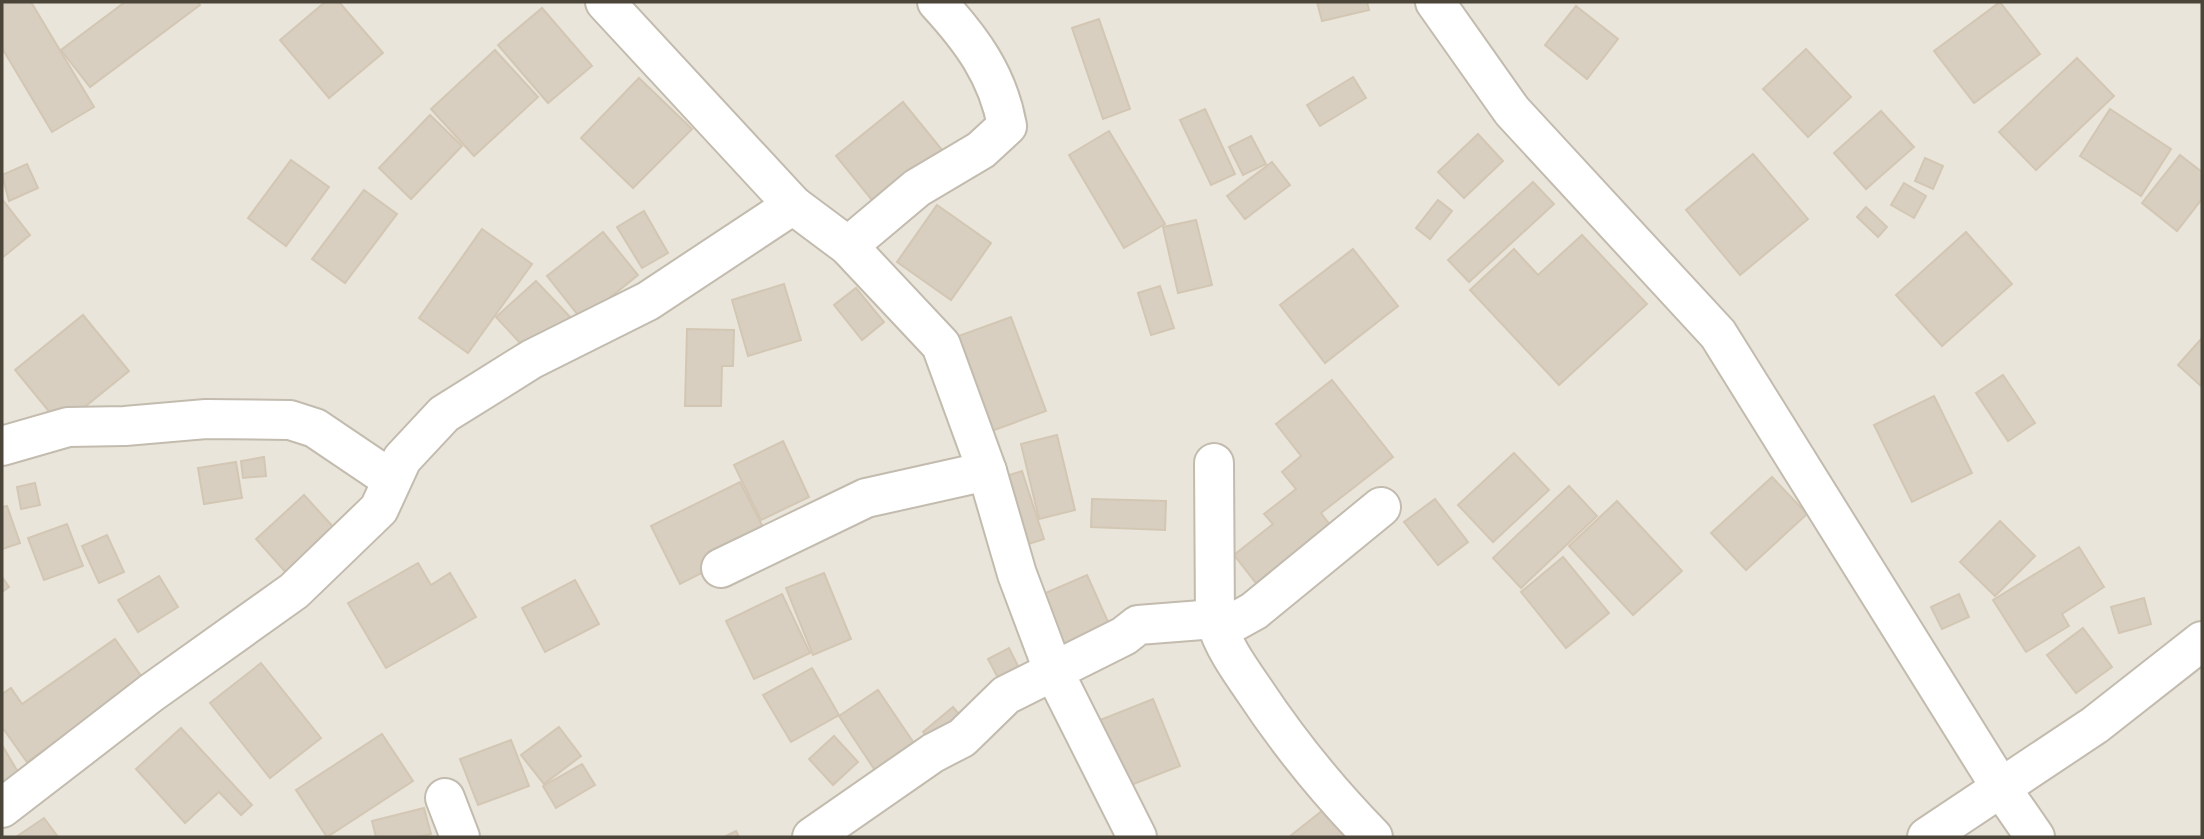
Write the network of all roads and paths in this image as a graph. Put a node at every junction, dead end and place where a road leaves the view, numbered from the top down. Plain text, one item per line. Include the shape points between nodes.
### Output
1 (605, 2) edge
2 (937, 2) edge
3 (1435, 2) edge
4 (793, 205) junction
5 (848, 246) junction
6 (2, 446) edge
7 (1214, 463) dead end
8 (987, 471) junction
9 (391, 480) junction
10 (1381, 507) dead end
11 (721, 568) dead end
12 (1214, 619) junction
13 (2202, 641) edge
14 (1054, 670) junction
15 (2001, 788) junction
16 (445, 798) dead end
17 (2, 808) edge
18 (460, 837) edge
19 (812, 837) edge
20 (1137, 837) edge
21 (1373, 837) edge
22 (1927, 837) edge
23 (2035, 837) edge

1 - 4 street
2 - 5 street via 972,41 1002,96 1007,126 981,150 917,188
3 - 15 street via 1512,111 1718,334
4 - 5 street
4 - 9 street via 648,301 532,359 444,414 402,459
5 - 8 street via 941,345
6 - 9 street via 68,427 206,419 290,420 315,428
7 - 12 street
8 - 11 street via 866,499
8 - 14 street via 1017,574
9 - 17 street via 379,509 294,591
10 - 12 street via 1254,611 1236,621
12 - 14 street via 1138,625
12 - 21 street via 1222,642 1283,735
13 - 15 street via 2095,725
14 - 19 street via 1006,695 962,738
14 - 20 street
15 - 22 street
15 - 23 street
16 - 18 street

